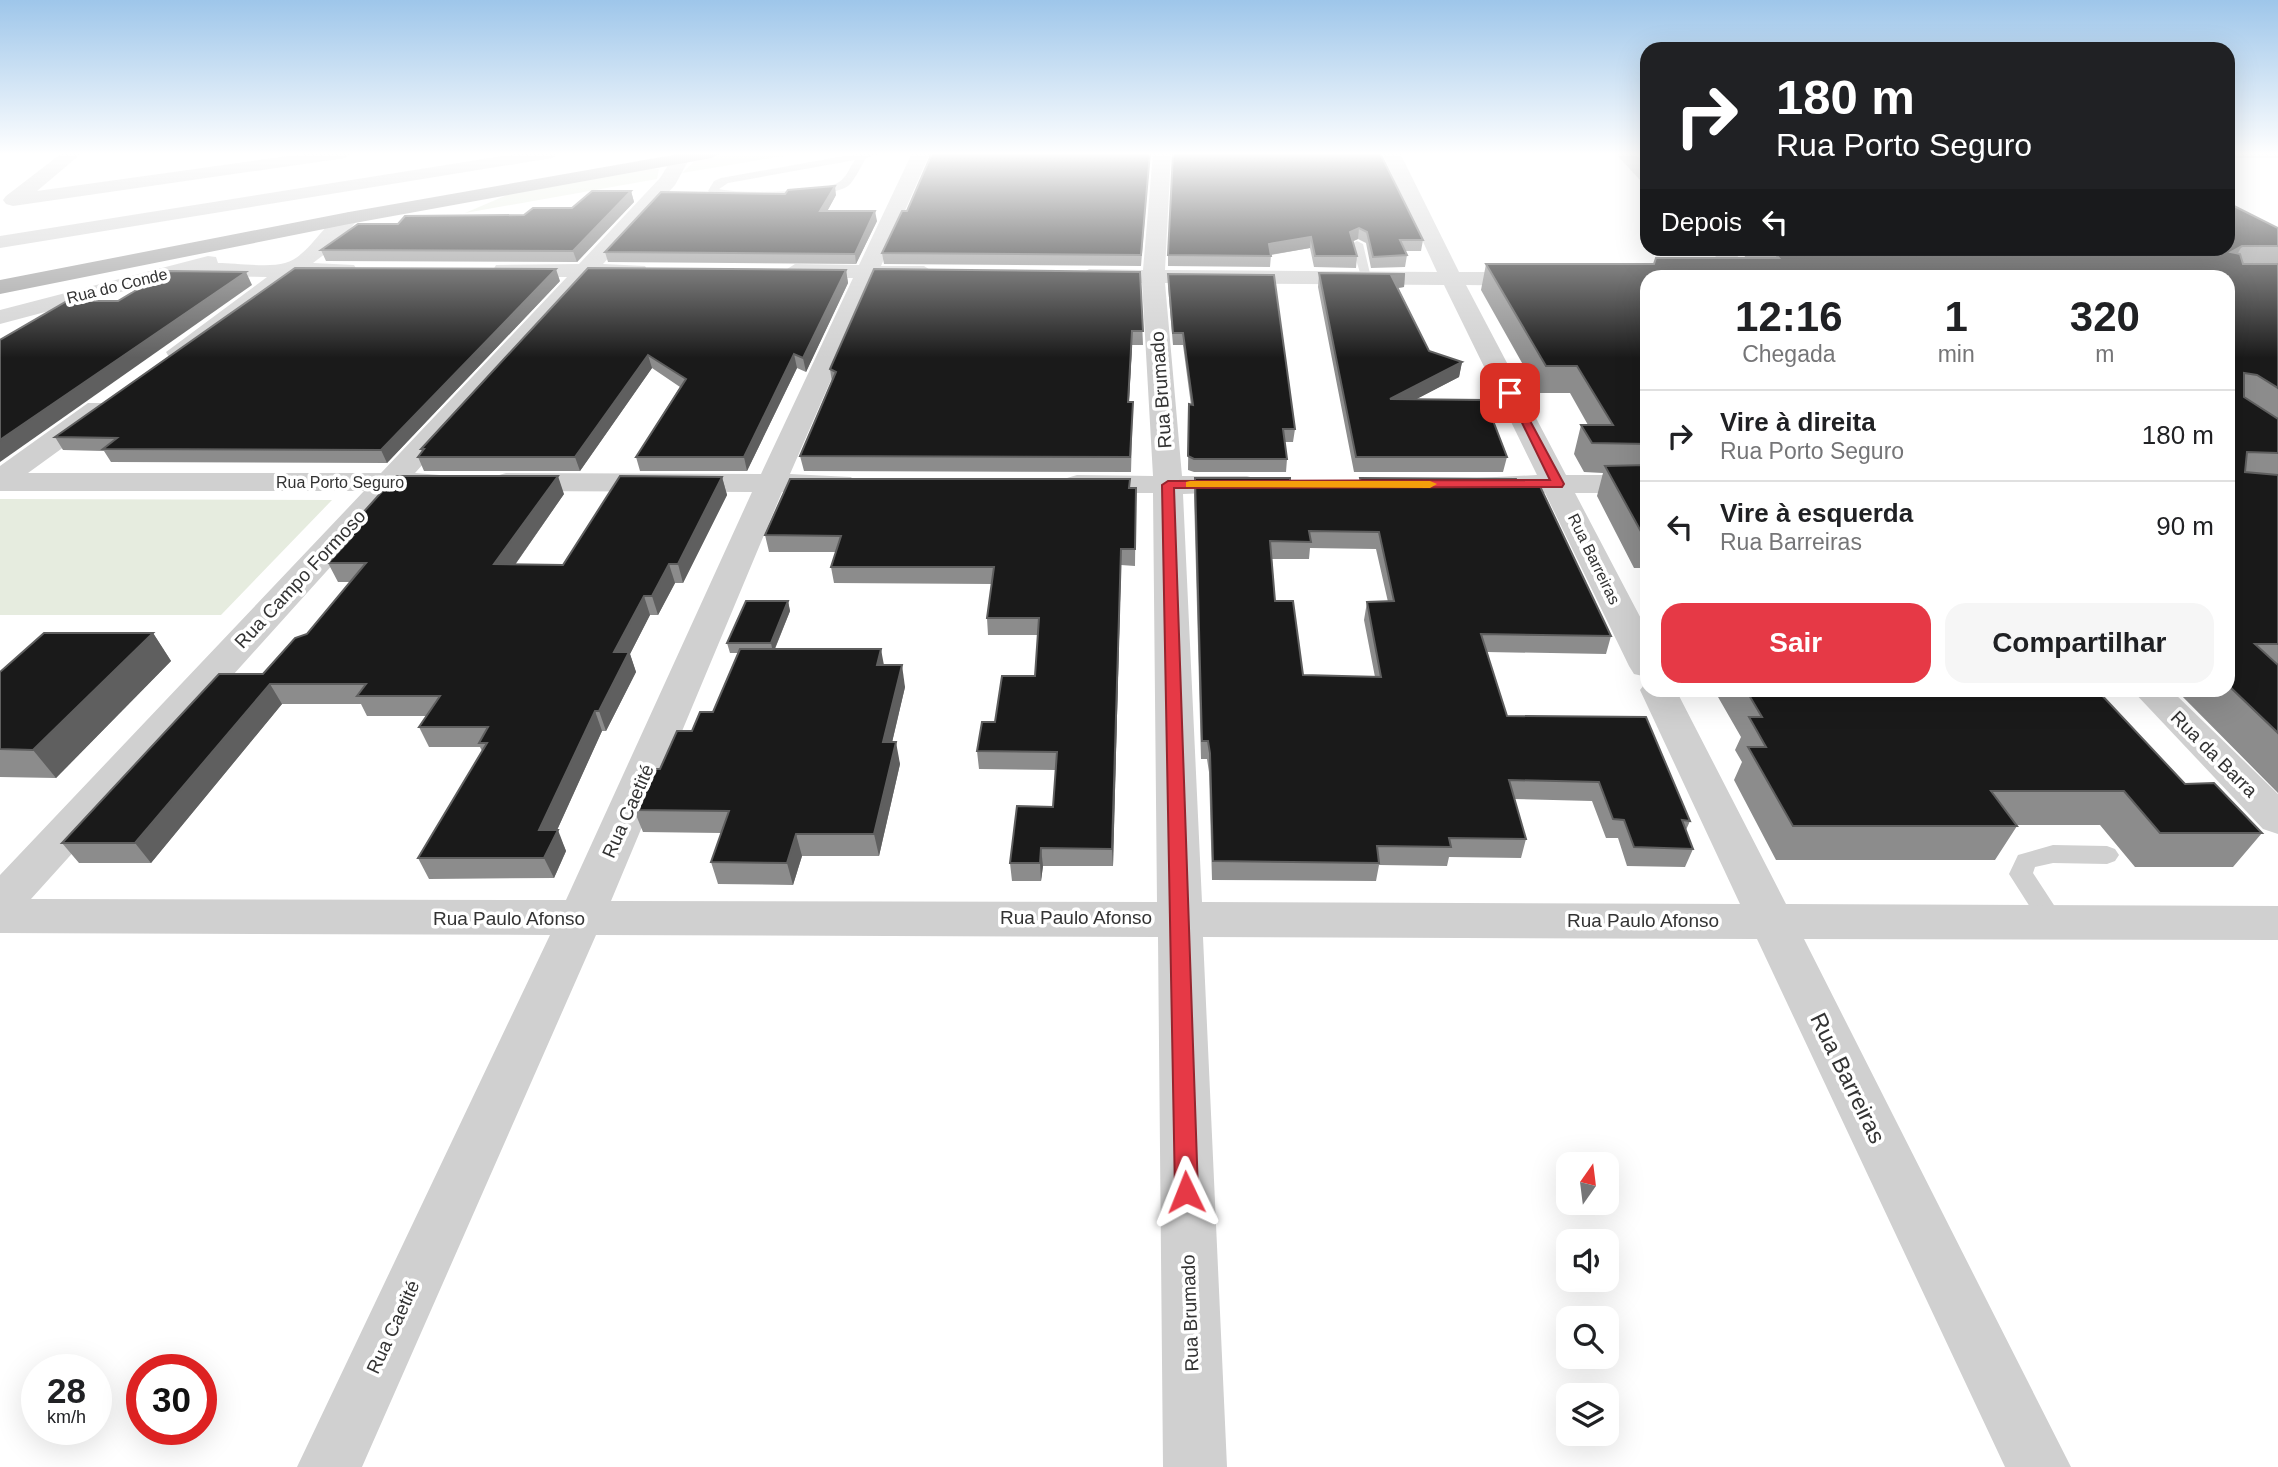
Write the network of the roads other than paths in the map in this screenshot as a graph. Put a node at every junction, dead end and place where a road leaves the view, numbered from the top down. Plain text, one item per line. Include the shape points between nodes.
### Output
1 (116, 221) edge
2 (302, 221) edge
3 (331, 221) edge
4 (347, 221) edge
5 (630, 221) edge
6 (890, 221) edge
7 (1157, 221) edge
8 (1423, 221) edge
9 (0, 242) edge
10 (217, 243) junction
11 (1357, 244) edge
12 (1726, 256) edge
13 (184, 270) junction
14 (291, 270) junction
15 (374, 270) edge
16 (485, 270) edge
17 (1739, 270) edge
18 (583, 271) junction
19 (664, 271) edge
20 (772, 271) edge
21 (867, 272) junction
22 (948, 273) edge
23 (0, 276) edge
24 (1071, 276) edge
25 (1153, 278) junction
26 (1449, 278) junction
27 (1368, 279) junction
28 (1555, 279) edge
29 (0, 286) edge
30 (0, 317) edge
31 (157, 367) edge
32 (123, 391) edge
33 (0, 481) edge
34 (390, 482) junction
35 (771, 482) junction
36 (867, 483) edge
37 (1045, 484) edge
38 (1460, 484) edge
39 (1558, 484) junction
40 (1640, 484) edge
41 (1168, 485) junction
42 (1279, 485) edge
43 (1640, 652) edge
44 (1661, 697) edge
45 (2156, 697) edge
46 (2260, 810) edge
47 (2107, 855) dead end
48 (0, 904) edge
49 (0, 915) edge
50 (1178, 917) junction
51 (581, 918) junction
52 (1771, 921) junction
53 (2053, 922) junction
54 (2278, 923) edge
55 (330, 1467) edge
56 (1195, 1467) edge
57 (2039, 1467) edge

1 - 9 street
2 - 23 highway
3 - 10 highway
4 - 14 street
5 - 18 street, Rua Campo Formoso
6 - 21 street, Rua Caetité
7 - 25 street, Rua Brumado
8 - 26 street, Rua Barreiras
10 - 13 street, Rua do Conde via 221,253 216,258
10 - 29 highway
11 - 27 lane
12 - 17 street
13 - 14 street
13 - 30 street, Rua do Conde
14 - 15 street
14 - 31 street
16 - 18 street
18 - 19 street
18 - 34 street, Rua Campo Formoso
20 - 21 street
21 - 22 street
21 - 35 street, Rua Caetité
24 - 25 street
25 - 27 street
25 - 41 street, Rua Brumado
26 - 27 street
26 - 28 street
26 - 39 street, Rua Barreiras
32 - 33 street
33 - 34 street, Rua Porto Seguro
34 - 35 street, Rua Porto Seguro
34 - 48 street, Rua Campo Formoso
35 - 36 street, Rua Porto Seguro
35 - 51 street, Rua Caetité
37 - 41 street
38 - 39 street
39 - 40 street
39 - 43 street, Rua Barreiras
41 - 42 street
41 - 50 street, Rua Brumado
44 - 52 street, Rua Barreiras
45 - 46 street, Rua da Barra
47 - 53 lane via 2053,854 2026,862 2021,874
49 - 51 street, Rua Paulo Afonso
50 - 51 street, Rua Paulo Afonso
50 - 52 street, Rua Paulo Afonso
50 - 56 street, Rua Brumado
51 - 55 street, Rua Caetité
52 - 53 street, Rua Paulo Afonso
52 - 57 street, Rua Barreiras
53 - 54 street, Rua Paulo Afonso

